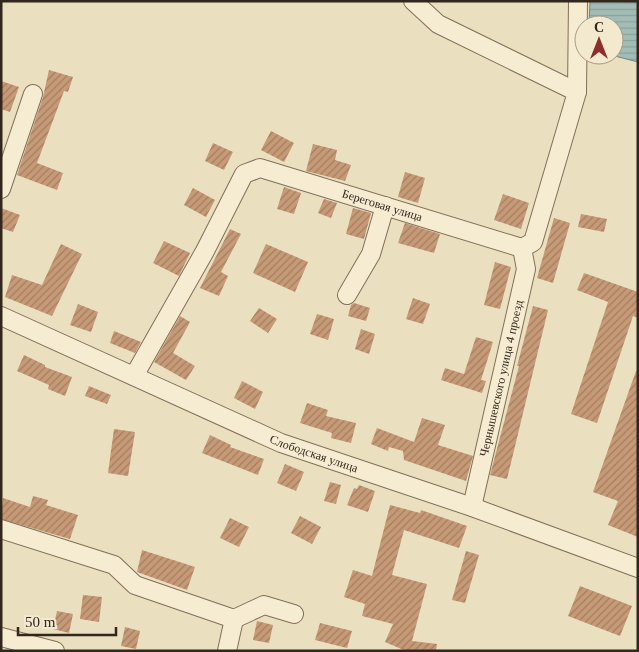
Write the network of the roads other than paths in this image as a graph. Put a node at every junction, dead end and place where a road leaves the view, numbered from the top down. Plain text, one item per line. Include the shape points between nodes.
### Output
1 (413, 1) edge
2 (578, 1) edge
3 (577, 92) junction
4 (33, 94) dead end
5 (1, 189) edge
6 (385, 206) junction
7 (522, 248) junction
8 (348, 294) dead end
9 (1, 316) edge
10 (134, 376) junction
11 (472, 507) junction
12 (1, 530) edge
13 (638, 568) edge
14 (294, 614) dead end
15 (234, 619) junction
16 (1, 637) edge
17 (55, 651) edge
18 (227, 651) edge

1 - 3 street via 438,24
2 - 3 street
3 - 7 street via 533,242
4 - 5 street
6 - 7 street, Береговая улица
6 - 8 street via 371,254
6 - 10 street, Береговая улица via 260,168 244,174 205,252
7 - 11 street, Чернышевского улица 4 проезд via 526,269
9 - 10 street, Слободская улица
10 - 11 street, Слободская улица via 281,443
11 - 13 street, Слободская улица
12 - 15 street via 114,565 135,585
14 - 15 street via 264,605
15 - 18 street
16 - 17 street

